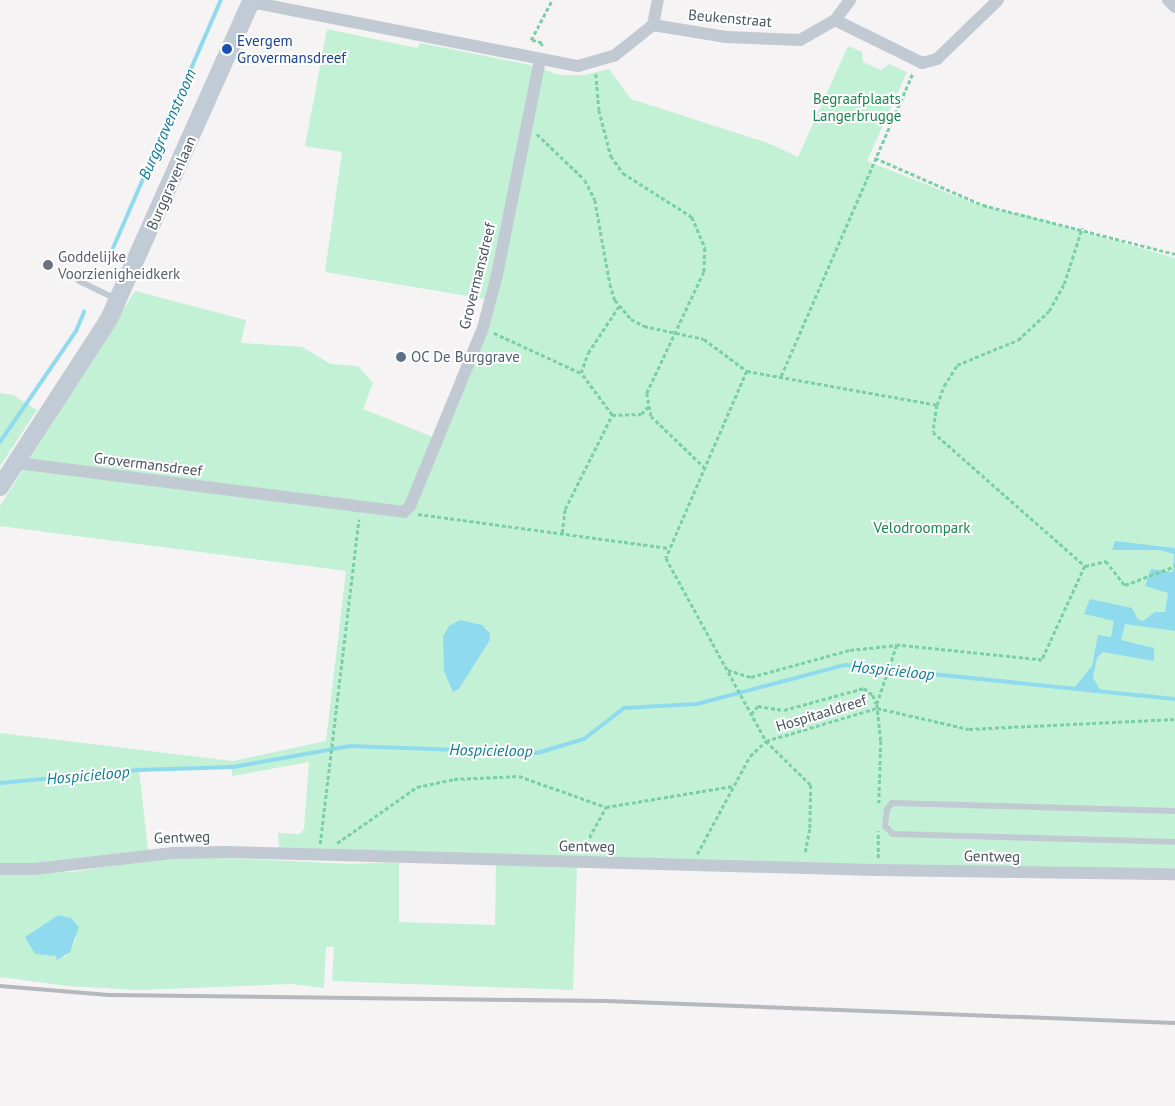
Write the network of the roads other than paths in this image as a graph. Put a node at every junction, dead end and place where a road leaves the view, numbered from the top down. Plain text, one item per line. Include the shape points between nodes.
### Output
1 (658, 0) edge
2 (850, 0) edge
3 (998, 0) edge
4 (1168, 0) edge
5 (252, 1) edge
6 (1175, 8) edge
7 (834, 20) junction
8 (653, 25) junction
9 (540, 60) junction
10 (79, 281) dead end
11 (119, 300) junction
12 (17, 463) junction
13 (0, 487) edge
14 (1175, 811) edge
15 (1175, 842) edge
16 (0, 869) edge
17 (1175, 874) edge

1 - 8 street
2 - 7 street, Beukenstraat
3 - 7 street via 937,59 922,63
4 - 6 street
5 - 9 street
5 - 11 main road, Burggravenlaan via 179,158
7 - 8 street, Beukenstraat via 800,40 726,37
8 - 9 street via 614,56 595,63 578,66
9 - 12 street, Grovermansdreef via 497,275 483,328 410,506 404,512
10 - 11 lane
11 - 12 main road, Burggravenlaan
12 - 13 main road, Burggravenlaan
14 - 15 lane via 892,803 887,809 885,826 893,834
16 - 17 street, Gentweg via 34,869 173,853

